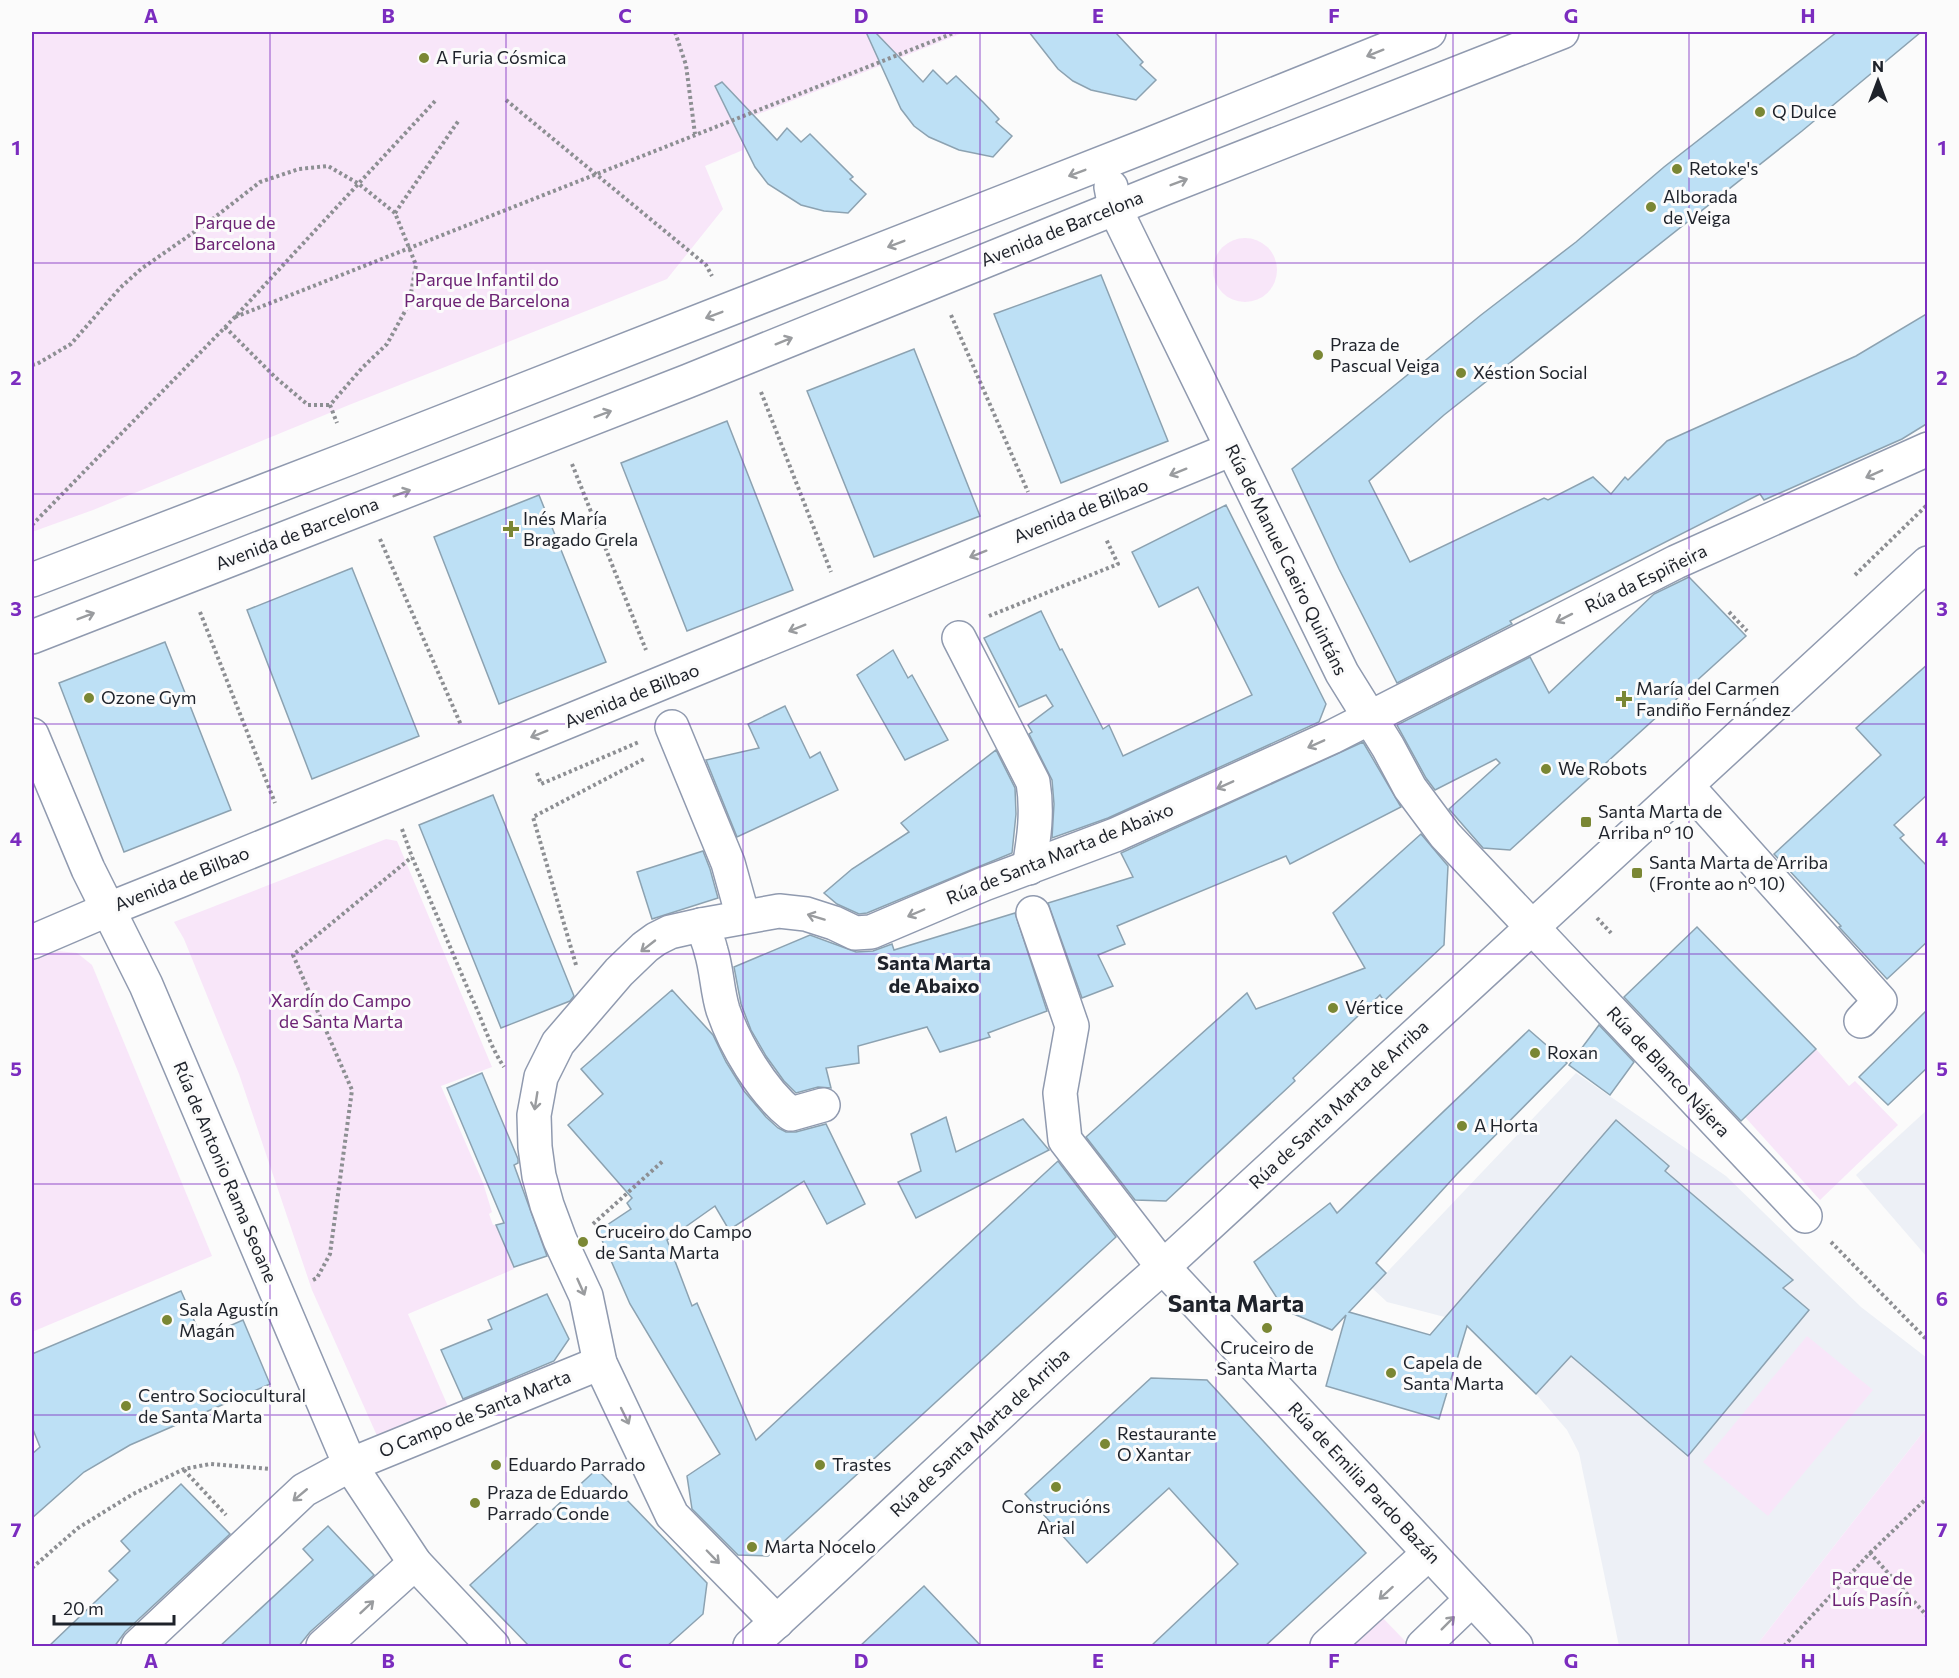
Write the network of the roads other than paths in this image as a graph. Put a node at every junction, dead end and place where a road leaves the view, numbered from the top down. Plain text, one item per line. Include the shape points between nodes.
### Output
1 (1430, 32) edge
2 (1562, 32) edge
3 (1117, 157) junction
4 (1115, 208) junction
5 (544, 381) junction
6 (563, 429) junction
7 (1232, 449) junction
8 (1928, 449) edge
9 (1928, 563) edge
10 (32, 580) edge
11 (32, 637) edge
12 (959, 638) dead end
13 (1368, 718) junction
14 (32, 735) edge
15 (666, 736) road end
16 (1687, 786) junction
17 (1029, 868) junction
18 (108, 909) junction
19 (1033, 913) dead end
20 (743, 917) junction
21 (701, 925) junction
22 (1531, 927) junction
23 (32, 942) edge
24 (1861, 1021) dead end
25 (823, 1105) dead end
26 (1805, 1216) road end
27 (1163, 1267) junction
28 (600, 1363) junction
29 (350, 1465) junction
30 (1429, 1553) junction
31 (415, 1563) junction
32 (1472, 1599) junction
33 (777, 1622) junction
34 (138, 1647) edge
35 (323, 1647) edge
36 (493, 1647) edge
37 (750, 1647) edge
38 (1327, 1647) edge
39 (1424, 1647) edge
40 (1516, 1647) edge

1 -> 3 street
4 -> 2 street, Avenida de Barcelona
3 - 4 street, Rúa de Manuel Caeiro Quintáns via 1111,179
3 -> 5 street
6 -> 4 street, Avenida de Barcelona
4 - 7 street, Rúa de Manuel Caeiro Quintáns
5 - 6 street
5 - 10 street
11 -> 6 street, Avenida de Barcelona
7 - 13 street, Rúa de Manuel Caeiro Quintáns
7 -> 18 street, Avenida de Bilbao
8 -> 13 street, Rúa da Espiñeira via 1676,562
9 - 16 street, Rúa de Santa Marta de Arriba
12 - 17 street via 1033,782 1037,822
13 -> 17 street, Rúa de Santa Marta de Abaixo via 1115,834
13 - 22 street, Rúa de Manuel Caeiro Quintáns via 1427,813
14 - 18 street, Rúa de Antonio Rama Seoane
15 - 20 street via 728,863
16 - 22 street, Rúa de Santa Marta de Arriba
16 - 24 street via 1881,1001
17 -> 20 street, Rúa de Santa Marta de Abaixo via 871,932 855,933 797,913 779,911
18 - 23 street, Avenida de Bilbao
18 - 29 street, Rúa de Antonio Rama Seoane via 146,985
19 - 27 street, Rúa de Emilia Pardo Bazán via 1072,1026 1060,1094 1065,1140
20 - 21 street, Rúa de Santa Marta de Abaixo
21 - 25 street via 724,1011 753,1069 780,1106 791,1114
21 -> 28 street via 670,932 645,947 558,1043 537,1090 534,1115 539,1176 560,1240 586,1296
22 - 26 street, Rúa de Blanco Nájera
22 - 27 street, Rúa de Santa Marta de Arriba
27 - 30 street, Rúa de Emilia Pardo Bazán
27 - 33 street, Rúa de Santa Marta de Arriba
28 - 29 street, O Campo de Santa Marta
28 -> 33 street via 672,1515
29 - 31 street, Rúa de Antonio Rama Seoane
29 -> 34 street, O Campo de Santa Marta via 304,1491
30 - 32 street, Rúa de Emilia Pardo Bazán
30 -> 38 street
35 -> 31 street
31 - 36 street, Rúa de Antonio Rama Seoane
39 -> 32 street
32 - 40 street, Rúa de Emilia Pardo Bazán
33 - 37 street, Rúa de Santa Marta de Arriba

